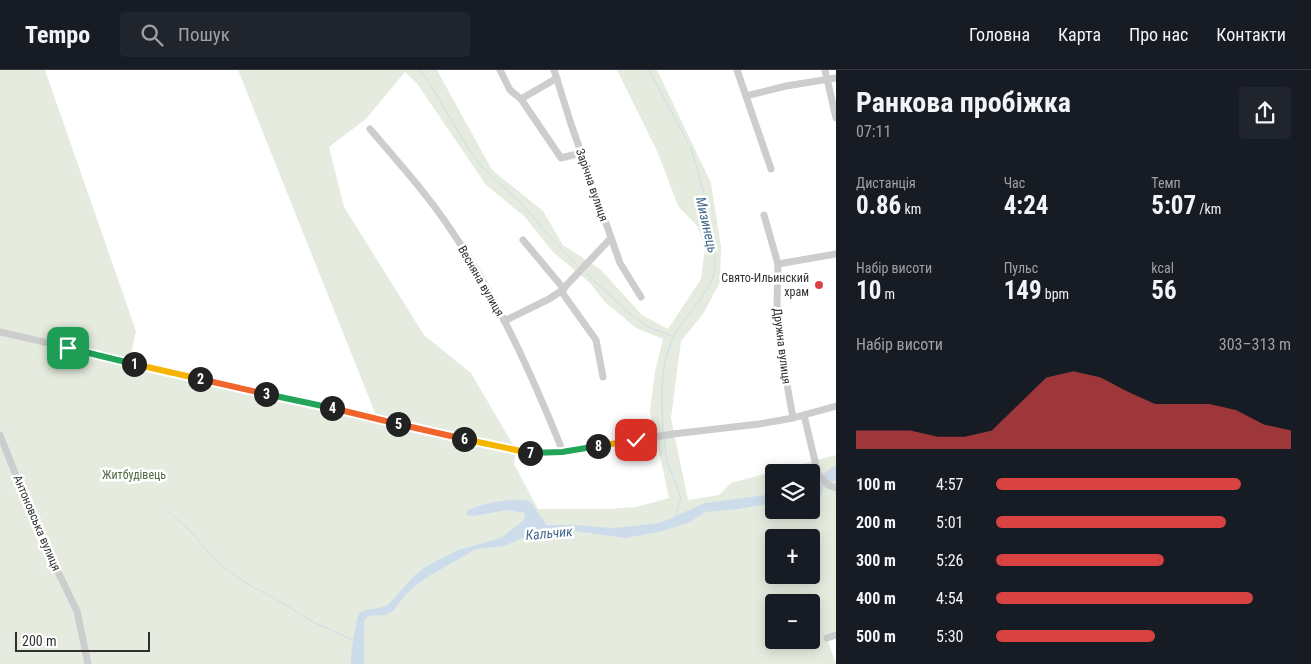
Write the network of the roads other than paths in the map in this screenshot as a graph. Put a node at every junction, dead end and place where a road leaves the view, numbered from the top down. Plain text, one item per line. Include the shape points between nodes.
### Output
1 (500, 70) edge
2 (554, 70) edge
3 (737, 70) edge
4 (825, 70) edge
5 (557, 78) junction
6 (836, 78) edge
7 (828, 81) junction
8 (746, 96) junction
9 (521, 99) junction
10 (836, 118) edge
11 (370, 129) dead end
12 (581, 153) junction
13 (770, 169) dead end
14 (764, 215) dead end
15 (611, 238) junction
16 (523, 240) dead end
17 (836, 254) edge
18 (778, 264) junction
19 (563, 290) junction
20 (640, 297) dead end
21 (504, 320) junction
22 (0, 332) edge
23 (603, 377) dead end
24 (836, 406) edge
25 (804, 415) junction
26 (793, 418) junction
27 (0, 435) edge
28 (562, 452) junction
29 (836, 488) edge
30 (836, 635) edge
31 (827, 638) dead end
32 (88, 664) edge

1 - 9 street via 510,90
2 - 5 street, Зарічна вулиця
3 - 8 street
4 - 7 street
5 - 9 street
5 - 12 street, Зарічна вулиця
6 - 7 street
7 - 8 street via 786,86
7 - 10 street
8 - 13 street
9 - 12 street via 561,158
11 - 21 street, Весняна вулиця via 419,186 450,230
12 - 15 street, Зарічна вулиця
14 - 18 street, Дружна вулиця
15 - 19 street
15 - 20 street, Зарічна вулиця via 620,263
16 - 19 street
17 - 18 street
18 - 26 street, Дружна вулиця via 782,356
19 - 21 street
19 - 23 street via 596,340
21 - 28 street, Весняна вулиця via 537,388
22 - 28 street via 516,450
24 - 25 street
25 - 26 street
25 - 29 street via 818,474 828,485
26 - 28 street
27 - 32 street, Антоновська вулиця via 38,531 77,611
30 - 31 street

